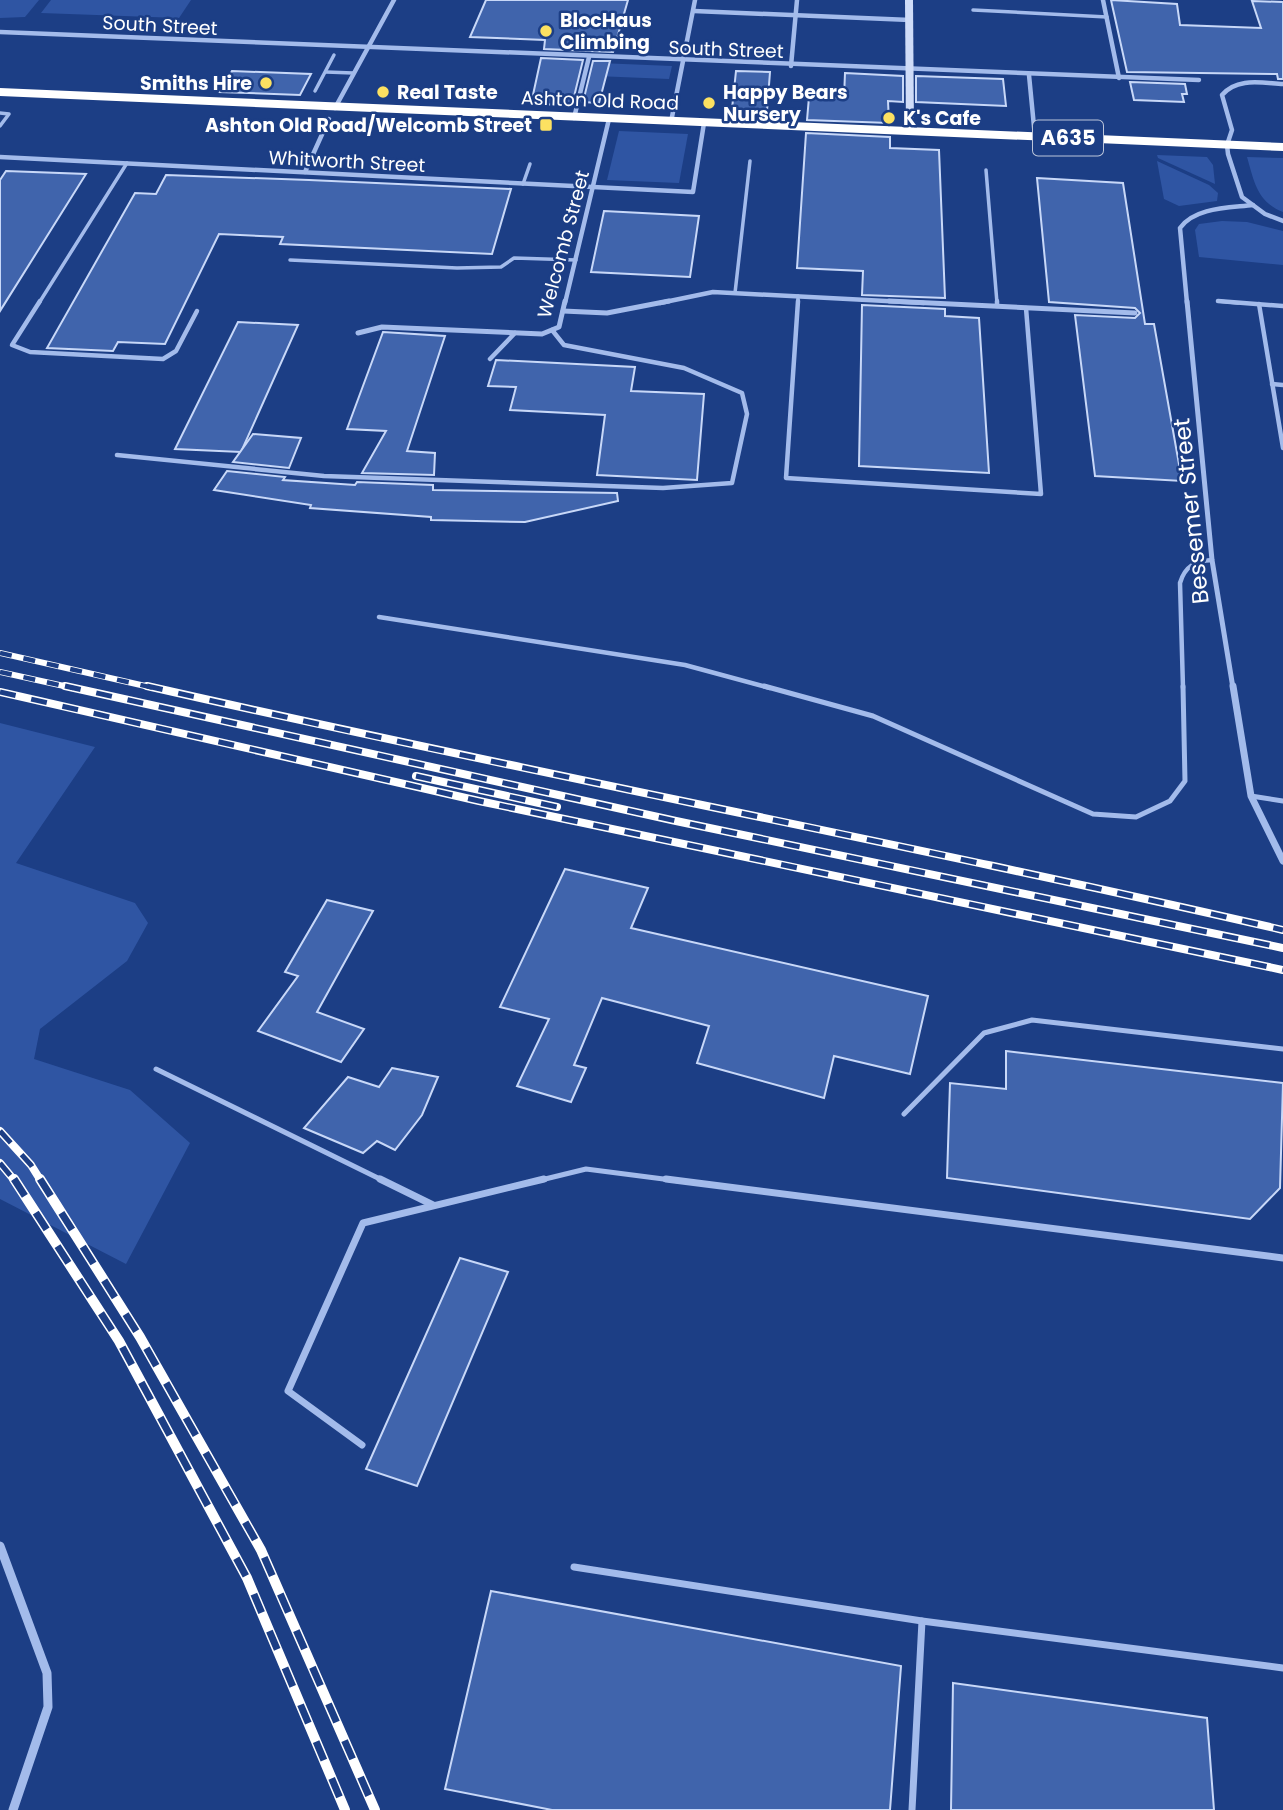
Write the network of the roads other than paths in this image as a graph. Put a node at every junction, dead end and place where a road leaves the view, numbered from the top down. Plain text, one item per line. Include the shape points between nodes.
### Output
1 (394, 0) edge
2 (695, 0) edge
3 (797, 0) edge
4 (909, 0) edge
5 (1103, 0) edge
6 (694, 10) junction
7 (973, 10) dead end
8 (1011, 12) junction
9 (796, 15) junction
10 (1107, 17) junction
11 (910, 20) junction
12 (1012, 21) dead end
13 (0, 32) edge
14 (366, 48) junction
15 (334, 55) dead end
16 (589, 57) junction
17 (684, 61) junction
18 (791, 66) junction
19 (909, 70) junction
20 (326, 72) junction
21 (353, 73) junction
22 (1028, 75) junction
23 (1119, 78) junction
24 (1199, 80) dead end
25 (1283, 84) edge
26 (315, 91) dead end
27 (0, 92) edge
28 (0, 113) edge
29 (332, 113) junction
30 (574, 118) junction
31 (609, 120) junction
32 (671, 122) junction
33 (704, 123) junction
34 (0, 126) edge
35 (910, 132) junction
36 (1035, 137) junction
37 (1227, 145) junction
38 (1283, 147) edge
39 (0, 157) edge
40 (750, 161) dead end
41 (127, 163) junction
42 (530, 164) dead end
43 (986, 170) dead end
44 (305, 172) junction
45 (523, 184) junction
46 (593, 187) junction
47 (1253, 205) junction
48 (1283, 221) edge
49 (290, 260) dead end
50 (576, 260) junction
51 (735, 293) junction
52 (799, 296) junction
53 (1218, 301) dead end
54 (1259, 304) junction
55 (997, 306) junction
56 (1283, 306) edge
57 (1026, 307) junction
58 (197, 311) dead end
59 (563, 311) junction
60 (1135, 313) dead end
61 (552, 330) junction
62 (358, 333) dead end
63 (515, 333) junction
64 (490, 359) dead end
65 (1272, 384) junction
66 (1283, 385) edge
67 (1283, 447) edge
68 (117, 455) dead end
69 (1212, 560) junction
70 (379, 617) dead end
71 (1251, 796) junction
72 (1283, 801) edge
73 (1283, 861) edge
74 (1283, 1049) edge
75 (156, 1069) dead end
76 (904, 1114) dead end
77 (434, 1206) junction
78 (1283, 1258) edge
79 (362, 1445) dead end
80 (0, 1546) edge
81 (574, 1567) dead end
82 (922, 1621) junction
83 (1283, 1668) edge
84 (13, 1810) edge
85 (912, 1810) edge

1 - 14 street
2 - 6 street
3 - 9 street
4 - 11 street
5 - 10 street
6 - 9 street
6 - 17 street
7 - 8 lane
8 - 10 lane
8 - 12 lane
9 - 11 street
9 - 18 street
10 - 23 street
11 - 19 street
13 - 14 street, South Street
14 - 16 street, South Street
14 - 21 street
15 - 20 lane
16 - 17 street, South Street
16 - 30 street
17 - 18 street, South Street
17 - 32 street
18 - 19 street, South Street
19 - 22 street, South Street
19 - 35 street
20 - 21 lane
20 - 26 lane
21 - 29 street
22 - 23 street, South Street
22 - 36 street
23 - 24 street, South Street
25 - 37 street via 1229,86 1222,95 1232,130
27 - 29 highway, Ashton Old Road / A635
28 - 34 lane via 9,114
29 - 30 highway, Ashton Old Road / A635
29 - 44 street
30 - 31 highway, Ashton Old Road / A635
31 - 32 highway, Ashton Old Road / A635
31 - 46 street, Welcomb Street
32 - 33 highway, Ashton Old Road / A635
33 - 35 highway, Ashton Old Road / A635
33 - 46 street, Whitworth Street via 693,192
35 - 36 highway, Ashton Old Road / A635
36 - 37 highway, Ashton Old Road / A635
37 - 38 highway, Ashton Old Road / A635
37 - 47 street via 1242,197
39 - 41 street, Whitworth Street
40 - 51 lane
41 - 44 street, Whitworth Street
41 - 58 lane via 12,345 30,352 163,359 176,351
42 - 45 lane
43 - 55 lane
44 - 45 street, Whitworth Street
45 - 46 street, Whitworth Street
46 - 50 street, Welcomb Street
47 - 48 street
47 - 69 street, Bessemer Street via 1188,217 1180,228
49 - 50 lane via 457,268 501,267 514,258
50 - 59 street, Welcomb Street
51 - 52 street
51 - 59 street via 692,295 607,313
52 - 55 street
52 - 57 lane via 786,478 1041,494
53 - 54 lane
54 - 56 lane
54 - 65 lane
55 - 57 street
57 - 60 street
59 - 61 street, Welcomb Street via 559,327
61 - 63 street, Welcomb Street
61 - 68 lane via 564,345 684,368 742,393 747,414 732,483 663,488 338,476
62 - 63 street, Welcomb Street via 382,327
63 - 64 lane
65 - 66 lane
65 - 67 lane
69 - 70 lane via 1195,561 1183,572 1180,583 1185,780 1170,802 1136,817 1093,814 873,716 685,664
69 - 71 street, Bessemer Street
71 - 72 lane
71 - 73 street, Bessemer Street
74 - 76 lane via 1032,1020 984,1033
75 - 77 lane
77 - 78 lane via 586,1169
77 - 79 lane via 363,1223 288,1391
80 - 84 street via 50,1691
81 - 82 lane
82 - 83 lane
82 - 85 lane

